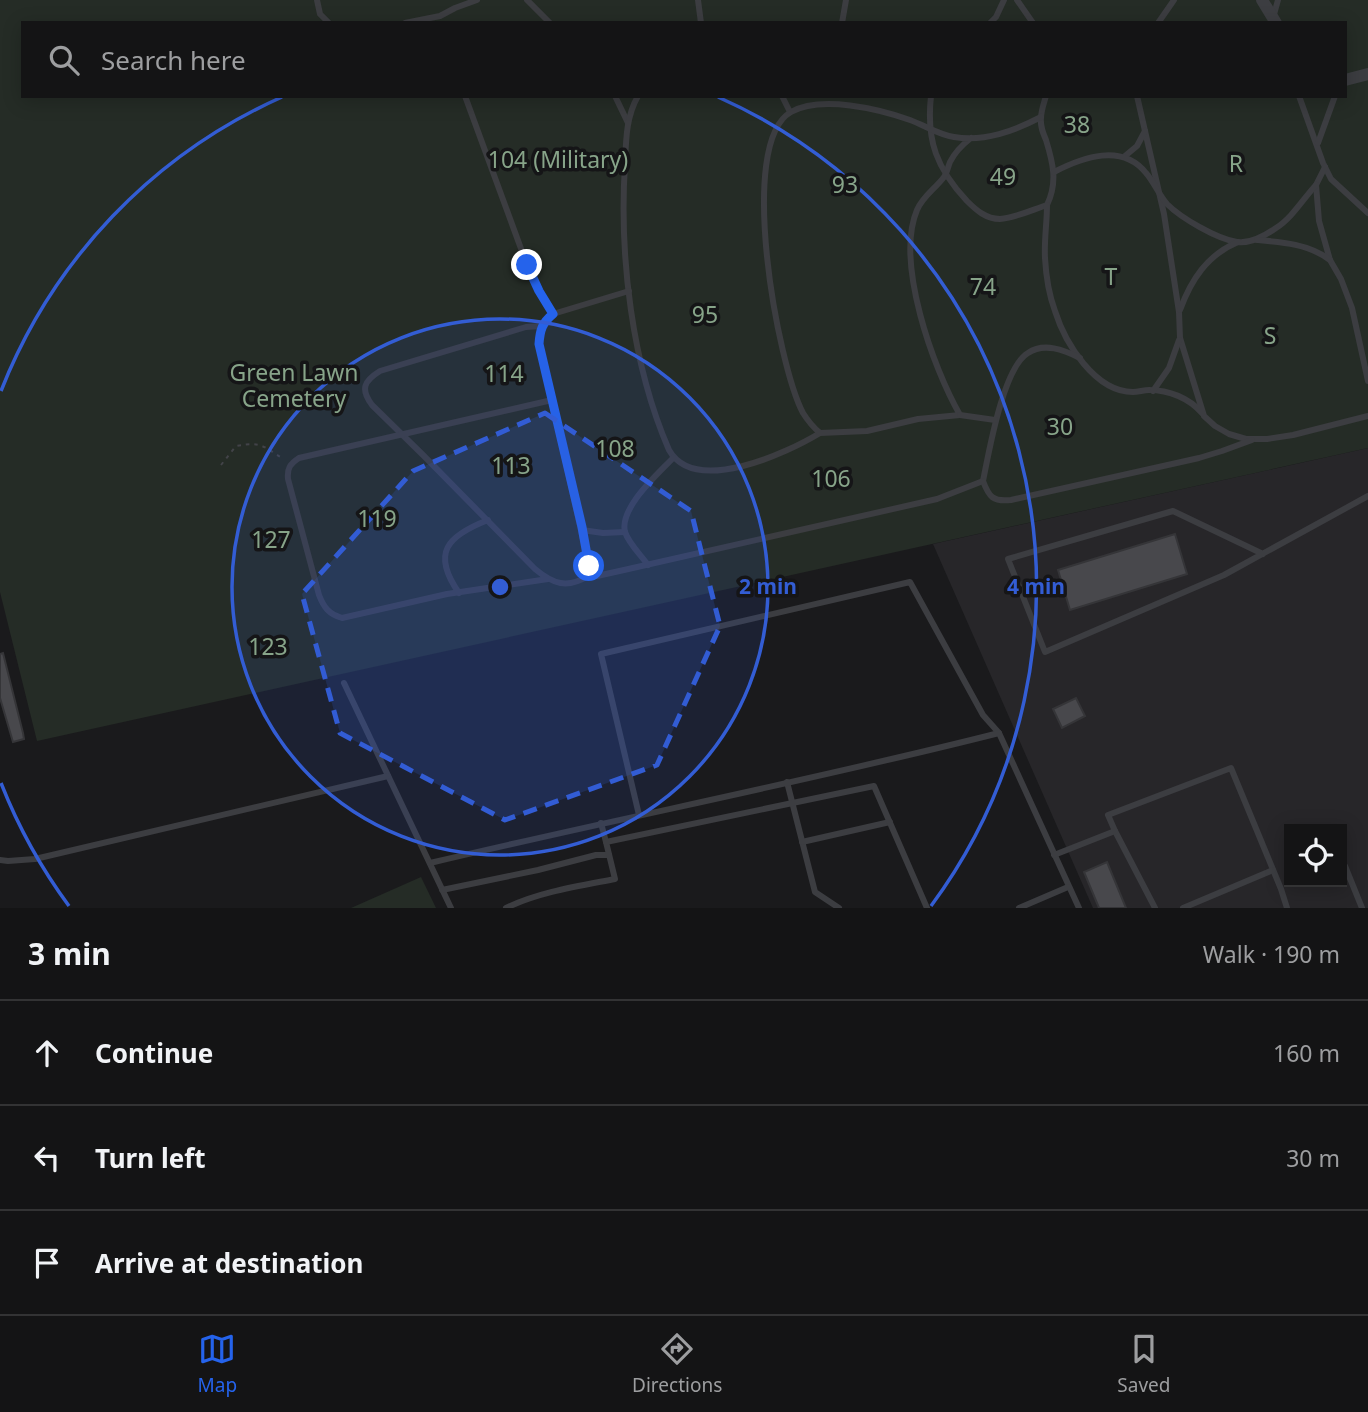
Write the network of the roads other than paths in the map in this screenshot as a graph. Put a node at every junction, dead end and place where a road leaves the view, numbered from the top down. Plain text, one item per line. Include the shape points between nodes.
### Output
1 (317, 0) edge
2 (477, 0) edge
3 (527, 0) edge
4 (698, 0) edge
5 (846, 0) edge
6 (1004, 0) edge
7 (1017, 0) edge
8 (1174, 0) edge
9 (1262, 0) edge
10 (1278, 0) edge
11 (441, 20) edge
12 (1275, 20) edge
13 (327, 21) edge
14 (548, 21) edge
15 (701, 21) edge
16 (842, 21) edge
17 (992, 21) edge
18 (1033, 21) edge
19 (1159, 21) edge
20 (1368, 74) edge
21 (1347, 79) edge
22 (466, 98) edge
23 (616, 98) edge
24 (637, 98) edge
25 (783, 98) edge
26 (931, 98) edge
27 (1046, 98) edge
28 (1137, 98) edge
29 (1300, 98) edge
30 (1334, 98) edge
31 (824, 100) edge
32 (790, 112) junction
33 (1041, 117) junction
34 (628, 124) junction
35 (931, 129) junction
36 (1145, 130) junction
37 (971, 138) junction
38 (1317, 144) junction
39 (1125, 156) junction
40 (1325, 167) junction
41 (1054, 172) junction
42 (945, 175) junction
43 (1316, 185) junction
44 (1158, 189) junction
45 (1047, 205) junction
46 (1368, 213) edge
47 (1252, 240) junction
48 (1238, 242) junction
49 (1330, 260) junction
50 (629, 291) junction
51 (1179, 312) junction
52 (553, 314) junction
53 (542, 326) junction
54 (1180, 338) junction
55 (1080, 358) junction
56 (1368, 381) edge
57 (1153, 391) junction
58 (552, 400) junction
59 (960, 415) junction
60 (1204, 416) junction
61 (1368, 416) edge
62 (995, 420) junction
63 (820, 433) junction
64 (401, 434) junction
65 (1254, 439) junction
66 (673, 458) junction
67 (983, 481) junction
68 (1368, 496) edge
69 (488, 520) junction
70 (582, 530) junction
71 (625, 531) junction
72 (1263, 554) junction
73 (648, 565) junction
74 (587, 576) junction
75 (548, 579) junction
76 (459, 593) junction
77 (344, 683) dead end
78 (999, 733) junction
79 (388, 776) junction
80 (787, 782) junction
81 (792, 804) junction
82 (639, 815) junction
83 (890, 822) junction
84 (601, 823) junction
85 (1115, 831) junction
86 (606, 842) junction
87 (802, 842) junction
88 (609, 855) junction
89 (1054, 855) junction
90 (0, 860) edge
91 (430, 863) junction
92 (1273, 870) junction
93 (1347, 871) edge
94 (1068, 887) junction
95 (442, 890) junction
96 (516, 905) edge
97 (451, 908) edge
98 (506, 908) edge
99 (839, 908) edge
100 (927, 908) edge
101 (1019, 908) edge
102 (1079, 908) edge
103 (1155, 908) edge
104 (1183, 908) edge
105 (1287, 908) edge
106 (1362, 908) edge

1 - 13 lane
2 - 11 lane via 455,8
3 - 14 lane
4 - 15 lane
5 - 16 lane
6 - 17 lane
7 - 18 lane
8 - 19 lane
9 - 12 street
10 - 12 lane
20 - 21 street
22 - 52 lane via 527,265
23 - 34 lane
24 - 34 lane
25 - 32 lane
26 - 35 lane
27 - 33 lane
28 - 36 lane
29 - 38 lane
30 - 38 lane
31 - 32 lane
31 - 35 lane via 882,112
32 - 63 lane via 771,141 764,190 766,253 777,325 795,392 802,411
33 - 37 lane via 1020,128
33 - 41 lane
34 - 50 lane via 623,201
35 - 37 lane
35 - 42 lane
36 - 39 lane
36 - 44 lane
37 - 42 lane via 956,153
38 - 40 lane
39 - 41 lane via 1089,157
39 - 44 lane via 1145,170
40 - 43 lane
40 - 46 lane via 1331,179
41 - 45 lane
42 - 45 lane via 986,217 999,219
42 - 59 lane via 917,210 911,261 936,366
43 - 47 lane via 1279,227
43 - 49 lane via 1319,221
44 - 48 lane via 1167,203 1199,227
44 - 51 lane
45 - 55 lane via 1044,239 1049,288 1055,313
47 - 48 lane
47 - 49 lane via 1292,244
48 - 51 lane via 1211,257 1186,293
49 - 56 lane via 1352,308
50 - 52 lane
50 - 66 lane via 646,386
51 - 54 lane
52 - 53 lane
53 - 58 lane via 539,344
53 - 64 lane via 526,327 369,378 365,397
54 - 57 lane via 1169,368
54 - 60 lane
55 - 57 lane via 1094,376 1119,390
55 - 62 lane via 1052,348 1028,353 1018,361
57 - 60 lane via 1185,399
58 - 64 lane
58 - 70 lane
59 - 62 lane
59 - 63 lane via 867,431
60 - 65 lane via 1228,434
61 - 65 lane via 1293,435
62 - 67 lane
63 - 66 lane via 791,449 730,469 696,469
64 - 69 lane
64 - 76 lane via 299,458 287,471 319,596 327,611 342,618
65 - 67 lane via 1199,458 1011,500 992,498
66 - 71 lane via 632,504
67 - 73 lane via 937,499
68 - 72 lane
69 - 75 lane
69 - 76 lane via 455,537 446,548 447,570
70 - 71 lane
70 - 74 lane
71 - 73 lane
72 - 72 lane via 1045,652 1008,559 1173,511
73 - 74 lane
74 - 75 lane via 561,583
75 - 76 lane
77 - 79 lane
78 - 80 lane
78 - 82 lane via 983,715 910,582 601,654
78 - 89 lane
79 - 90 lane via 35,859
79 - 91 lane
80 - 81 lane
80 - 82 lane
81 - 83 lane via 874,786
81 - 86 lane
81 - 87 lane
82 - 84 lane
83 - 87 lane
83 - 100 lane
84 - 86 lane
84 - 91 lane
85 - 89 lane
85 - 92 lane via 1108,815 1231,768
85 - 103 lane
86 - 88 lane
87 - 99 lane via 815,892
88 - 95 lane
88 - 96 lane via 615,878
89 - 94 lane
91 - 95 lane
92 - 104 lane
92 - 105 lane
93 - 106 lane
94 - 101 lane
94 - 102 lane
95 - 97 lane
96 - 98 lane

